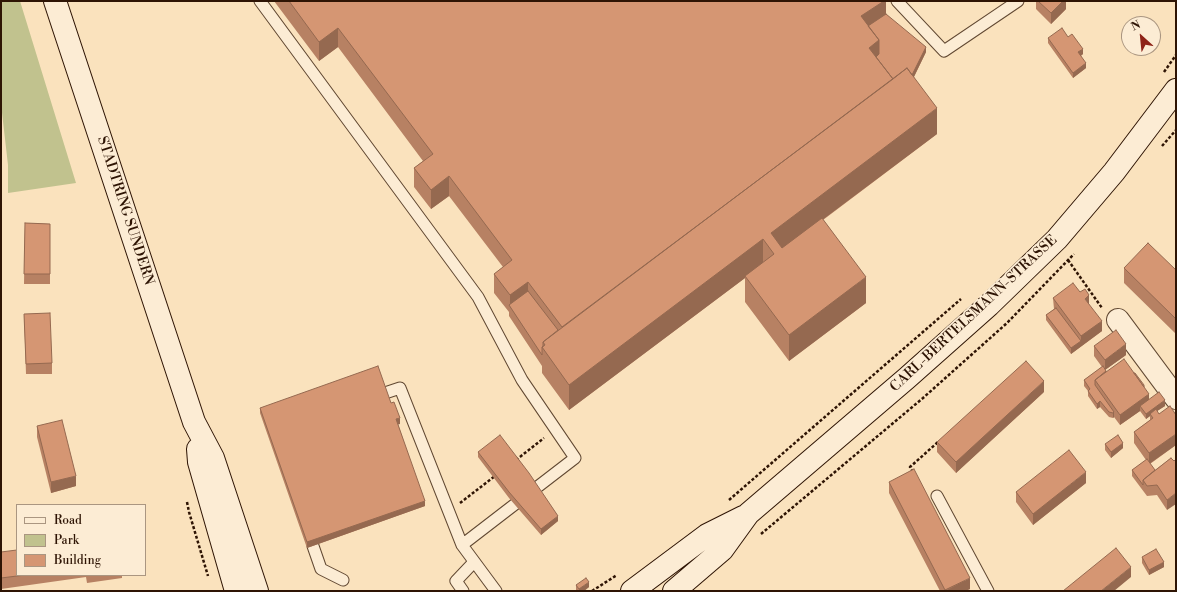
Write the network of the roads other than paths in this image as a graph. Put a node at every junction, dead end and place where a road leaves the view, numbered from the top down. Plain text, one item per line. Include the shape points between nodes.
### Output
1 (55, 1) edge
2 (260, 1) edge
3 (897, 1) edge
4 (1018, 1) edge
5 (1169, 83) edge
6 (1118, 320) road end
7 (385, 393) edge
8 (1176, 398) edge
9 (194, 422) junction
10 (937, 496) dead end
11 (748, 514) junction
12 (462, 545) junction
13 (313, 546) edge
14 (474, 562) junction
15 (343, 580) dead end
16 (236, 591) edge
17 (257, 591) edge
18 (463, 591) edge
19 (496, 591) edge
20 (632, 591) edge
21 (674, 591) edge
22 (988, 591) edge

1 - 9 main road, STADTRING SUNDERN
2 - 12 lane via 478,297 522,380 575,458
3 - 4 lane via 944,51
5 - 11 main road, CARL-BERTELSMANN-STRASSE via 1114,172 1057,239 907,378
6 - 8 main road
7 - 12 lane via 400,388
9 - 16 main road, STADTRING SUNDERN via 199,462
9 - 17 main road, STADTRING SUNDERN via 213,458
10 - 22 lane
11 - 20 main road, CARL-BERTELSMANN-STRASSE via 707,535
11 - 21 main road, CARL-BERTELSMANN-STRASSE via 722,550
12 - 14 lane
13 - 15 lane via 322,569
14 - 18 lane via 456,581
14 - 19 lane

